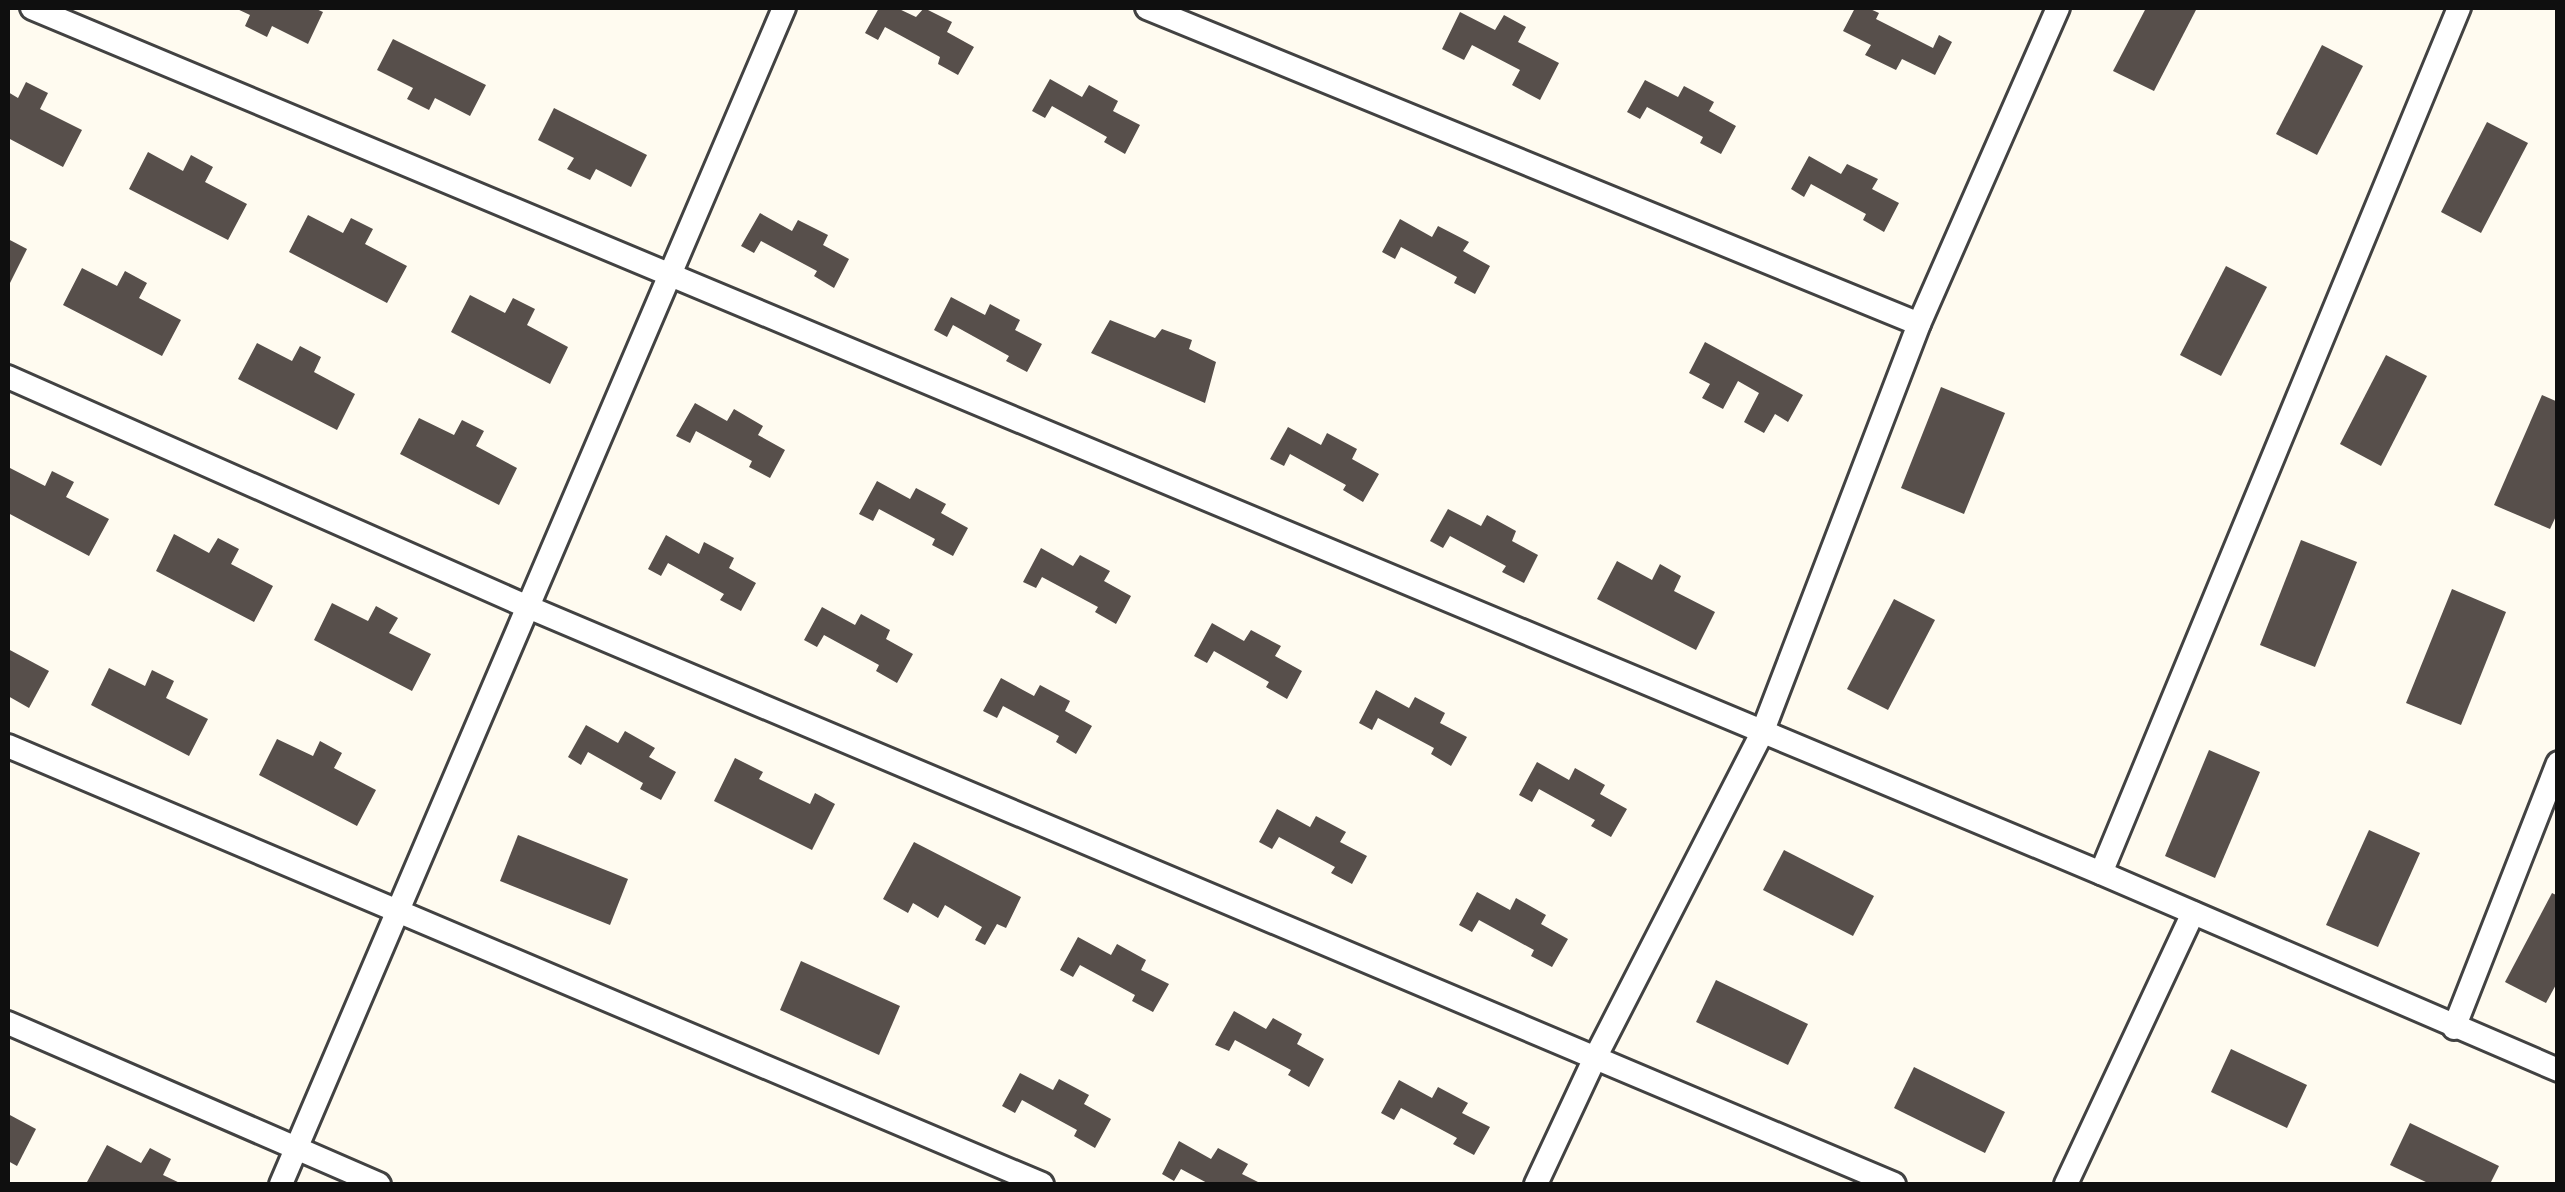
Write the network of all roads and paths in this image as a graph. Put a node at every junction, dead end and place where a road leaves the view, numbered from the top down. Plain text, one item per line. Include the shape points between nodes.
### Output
1 (32, 8) edge
2 (784, 8) edge
3 (1147, 8) edge
4 (2058, 8) edge
5 (2459, 8) edge
6 (671, 274) junction
7 (1919, 324) junction
8 (8, 377) edge
9 (528, 607) junction
10 (1762, 734) junction
11 (8, 746) edge
12 (2558, 763) edge
13 (2102, 874) junction
14 (398, 912) junction
15 (2194, 913) junction
16 (8, 1023) edge
17 (2454, 1028) junction
18 (1594, 1060) junction
19 (2558, 1070) edge
20 (298, 1147) junction
21 (281, 1184) edge
22 (379, 1184) edge
23 (1042, 1184) edge
24 (1536, 1184) edge
25 (1894, 1184) edge
26 (2066, 1184) edge

1 - 6 lane
2 - 6 lane
3 - 7 lane
4 - 7 lane
5 - 13 lane
6 - 9 lane
6 - 10 lane
7 - 10 lane
8 - 9 lane
9 - 14 lane
9 - 18 lane
10 - 13 lane
10 - 18 lane
11 - 14 lane
12 - 17 lane
13 - 15 lane
14 - 20 lane
14 - 23 lane
15 - 17 lane
15 - 26 lane
16 - 20 lane
17 - 19 lane
18 - 24 lane
18 - 25 lane
20 - 21 lane
20 - 22 lane

